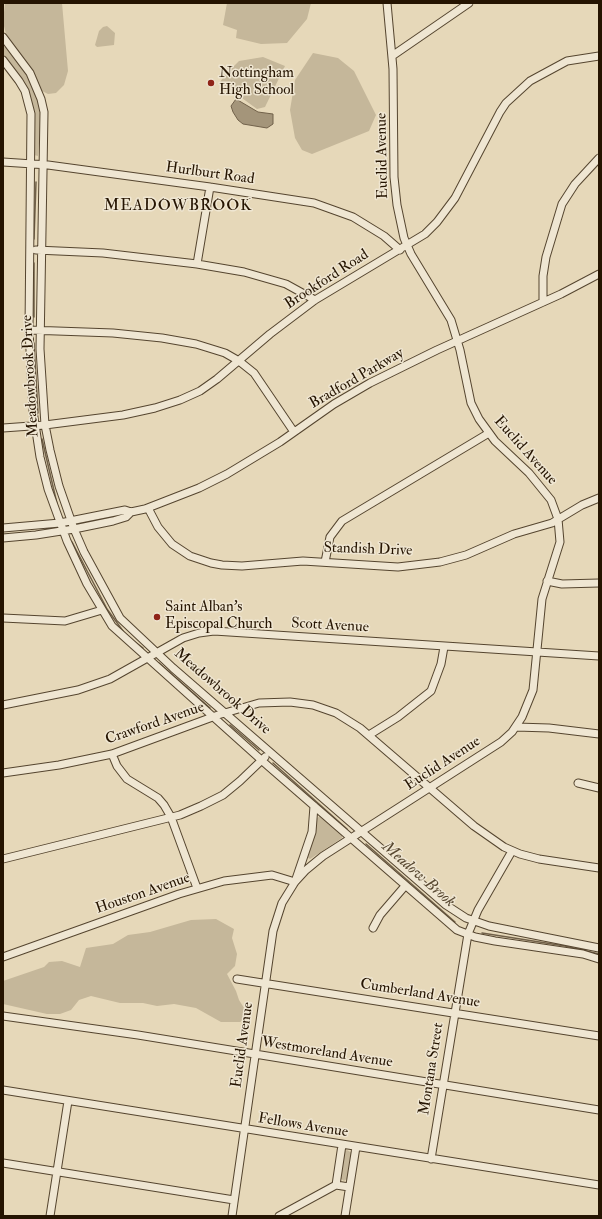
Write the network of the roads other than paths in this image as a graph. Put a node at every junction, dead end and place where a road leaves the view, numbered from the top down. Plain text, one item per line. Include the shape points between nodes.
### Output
1 (387, 3) edge
2 (469, 3) edge
3 (3, 37) edge
4 (392, 56) junction
5 (599, 56) edge
6 (3, 60) edge
7 (599, 158) edge
8 (3, 162) edge
9 (31, 164) junction
10 (42, 164) junction
11 (210, 187) junction
12 (407, 246) junction
13 (30, 250) junction
14 (40, 250) junction
15 (400, 250) junction
16 (197, 264) junction
17 (599, 274) edge
18 (315, 300) junction
19 (543, 302) junction
20 (29, 330) junction
21 (40, 330) junction
22 (458, 341) junction
23 (239, 361) junction
24 (45, 425) junction
25 (35, 426) junction
26 (3, 428) edge
27 (294, 432) junction
28 (489, 433) junction
29 (599, 498) edge
30 (148, 508) junction
31 (131, 512) junction
32 (558, 519) junction
33 (71, 521) junction
34 (60, 523) junction
35 (3, 528) edge
36 (74, 529) junction
37 (63, 531) junction
38 (3, 538) edge
39 (326, 562) junction
40 (547, 581) junction
41 (599, 583) edge
42 (102, 610) junction
43 (3, 618) edge
44 (444, 647) junction
45 (157, 652) junction
46 (536, 652) junction
47 (599, 656) edge
48 (147, 658) junction
49 (3, 705) edge
50 (226, 713) junction
51 (213, 717) junction
52 (516, 727) junction
53 (599, 734) edge
54 (369, 735) junction
55 (270, 752) junction
56 (112, 754) junction
57 (262, 760) junction
58 (3, 773) edge
59 (578, 783) dead end
60 (430, 788) junction
61 (599, 788) edge
62 (314, 806) junction
63 (171, 817) junction
64 (361, 832) junction
65 (352, 839) junction
66 (512, 851) junction
67 (3, 859) edge
68 (599, 868) edge
69 (295, 882) junction
70 (405, 886) junction
71 (197, 888) junction
72 (472, 921) junction
73 (373, 928) dead end
74 (468, 934) junction
75 (599, 948) edge
76 (3, 957) edge
77 (599, 959) edge
78 (237, 979) dead end
79 (265, 982) junction
80 (454, 1013) junction
81 (3, 1016) edge
82 (599, 1036) edge
83 (255, 1055) junction
84 (443, 1085) junction
85 (3, 1090) edge
86 (68, 1101) junction
87 (599, 1110) edge
88 (244, 1130) junction
89 (342, 1145) junction
90 (356, 1147) junction
91 (431, 1159) junction
92 (3, 1163) edge
93 (57, 1172) junction
94 (336, 1184) junction
95 (599, 1186) edge
96 (349, 1187) junction
97 (234, 1200) junction
98 (50, 1216) edge
99 (232, 1216) edge
100 (279, 1216) edge
101 (345, 1216) edge

1 - 4 street, Euclid Avenue
2 - 4 street
3 - 10 street, Meadowbrook Drive via 30,73 41,99 44,112
4 - 12 street, Euclid Avenue via 395,113 394,177 397,205
5 - 12 street, Brookford Road via 567,61 530,81 517,92 500,112 449,207 424,234
6 - 9 street, Meadowbrook Drive via 19,80 30,106
7 - 19 street via 575,184 562,204 546,256
8 - 9 street, Hurlburt Road
9 - 10 street, Hurlburt Road
9 - 13 street, Meadowbrook Drive
10 - 11 street, Hurlburt Road
10 - 14 street, Meadowbrook Drive
11 - 15 street, Hurlburt Road via 295,200 336,210 384,236
11 - 16 street
12 - 15 street, Brookford Road
12 - 22 street, Euclid Avenue via 445,309
13 - 14 street
13 - 20 street, Meadowbrook Drive
14 - 16 street via 103,253
14 - 21 street, Meadowbrook Drive
15 - 18 street, Brookford Road
16 - 18 street via 276,280
17 - 19 street, Bradford Parkway
18 - 23 street, Brookford Road
19 - 22 street, Bradford Parkway
20 - 21 street
20 - 25 street, Meadowbrook Drive via 30,379
21 - 23 street via 162,338 206,346
21 - 24 street, Meadowbrook Drive
22 - 27 street, Bradford Parkway via 370,383
22 - 28 street, Euclid Avenue via 471,402
23 - 24 street, Brookford Road via 200,391 180,400 124,415
23 - 27 street via 254,373
24 - 25 street, Brookford Road
24 - 33 street, Meadowbrook Drive via 59,486
25 - 26 street, Brookford Road
25 - 34 street, Meadowbrook Drive via 40,457
27 - 30 street, Bradford Parkway via 227,474
28 - 32 street, Euclid Avenue via 540,484 551,500
28 - 39 street via 342,521 330,537
29 - 32 street, Standish Drive via 582,504
30 - 31 street, Bradford Parkway
30 - 39 street, Standish Drive via 158,527 172,544 190,556 211,563 242,566 303,561
31 - 33 street, Bradford Parkway via 125,510
31 - 36 street, Bradford Parkway via 126,517 113,521
32 - 39 street, Standish Drive via 514,534 466,555 440,562 398,567
32 - 40 street, Euclid Avenue via 560,542
33 - 34 street, Bradford Parkway
33 - 36 street, Meadowbrook Drive
34 - 35 street, Bradford Parkway
34 - 37 street, Meadowbrook Drive
36 - 37 street, Bradford Parkway
36 - 45 street, Meadowbrook Drive via 120,618
37 - 38 street, Bradford Parkway
37 - 42 street, Meadowbrook Drive
40 - 41 street via 562,584
40 - 46 street, Euclid Avenue via 542,599
42 - 43 street via 65,621
42 - 48 street, Meadowbrook Drive via 112,626
44 - 45 street, Scott Avenue via 214,631 183,638
44 - 46 street, Scott Avenue
44 - 54 street via 431,691 398,717
45 - 48 street, Scott Avenue
45 - 50 street, Meadowbrook Drive
46 - 47 street, Scott Avenue
46 - 52 street, Euclid Avenue via 533,690
48 - 49 street, Scott Avenue via 110,679 78,690
48 - 51 street, Meadowbrook Drive
50 - 51 street, Crawford Avenue
50 - 54 street, Crawford Avenue via 259,703 283,702 313,706 345,718
50 - 55 street, Meadowbrook Drive
51 - 56 street, Crawford Avenue
51 - 57 street, Meadowbrook Drive
52 - 53 street
52 - 60 street, Euclid Avenue via 501,742
54 - 60 street, Crawford Avenue
55 - 57 street
55 - 64 street, Meadowbrook Drive
56 - 58 street, Crawford Avenue
56 - 63 street via 122,775 158,798
57 - 62 street, Meadowbrook Drive
57 - 63 street via 223,795
59 - 61 street
60 - 64 street, Euclid Avenue
60 - 66 street, Crawford Avenue via 474,826
62 - 65 street, Meadowbrook Drive
62 - 69 street, Euclid Avenue via 312,832
63 - 67 street
63 - 71 street
64 - 65 street, Euclid Avenue
64 - 72 street, Meadowbrook Drive via 446,905
65 - 69 street, Euclid Avenue via 323,856
65 - 70 street, Meadowbrook Drive
66 - 68 street, Crawford Avenue via 539,859
66 - 72 street, Montana Street
69 - 71 street, Houston Avenue via 272,875 244,877
69 - 79 street, Euclid Avenue via 282,903 275,922
70 - 73 street via 380,915
70 - 74 street, Meadowbrook Drive via 457,930
71 - 76 street, Houston Avenue
72 - 74 street, Montana Street
72 - 75 street, Meadowbrook Drive via 514,932
74 - 77 street, Meadowbrook Drive
74 - 80 street, Montana Street
78 - 79 street, Cumberland Avenue
79 - 80 street, Cumberland Avenue
79 - 83 street, Euclid Avenue
80 - 82 street, Cumberland Avenue
80 - 84 street, Montana Street
81 - 83 street, Westmoreland Avenue
83 - 84 street, Westmoreland Avenue
83 - 88 street, Euclid Avenue
84 - 87 street, Westmoreland Avenue
84 - 91 street, Montana Street
85 - 86 street, Fellows Avenue
86 - 88 street, Fellows Avenue
86 - 93 street
88 - 89 street, Fellows Avenue
88 - 97 street, Euclid Avenue
89 - 90 street, Fellows Avenue
89 - 94 street
90 - 91 street, Fellows Avenue
90 - 96 street
91 - 95 street, Fellows Avenue
92 - 93 street
93 - 97 street
93 - 98 street
94 - 96 street
94 - 100 street
96 - 101 street
97 - 99 street, Euclid Avenue

